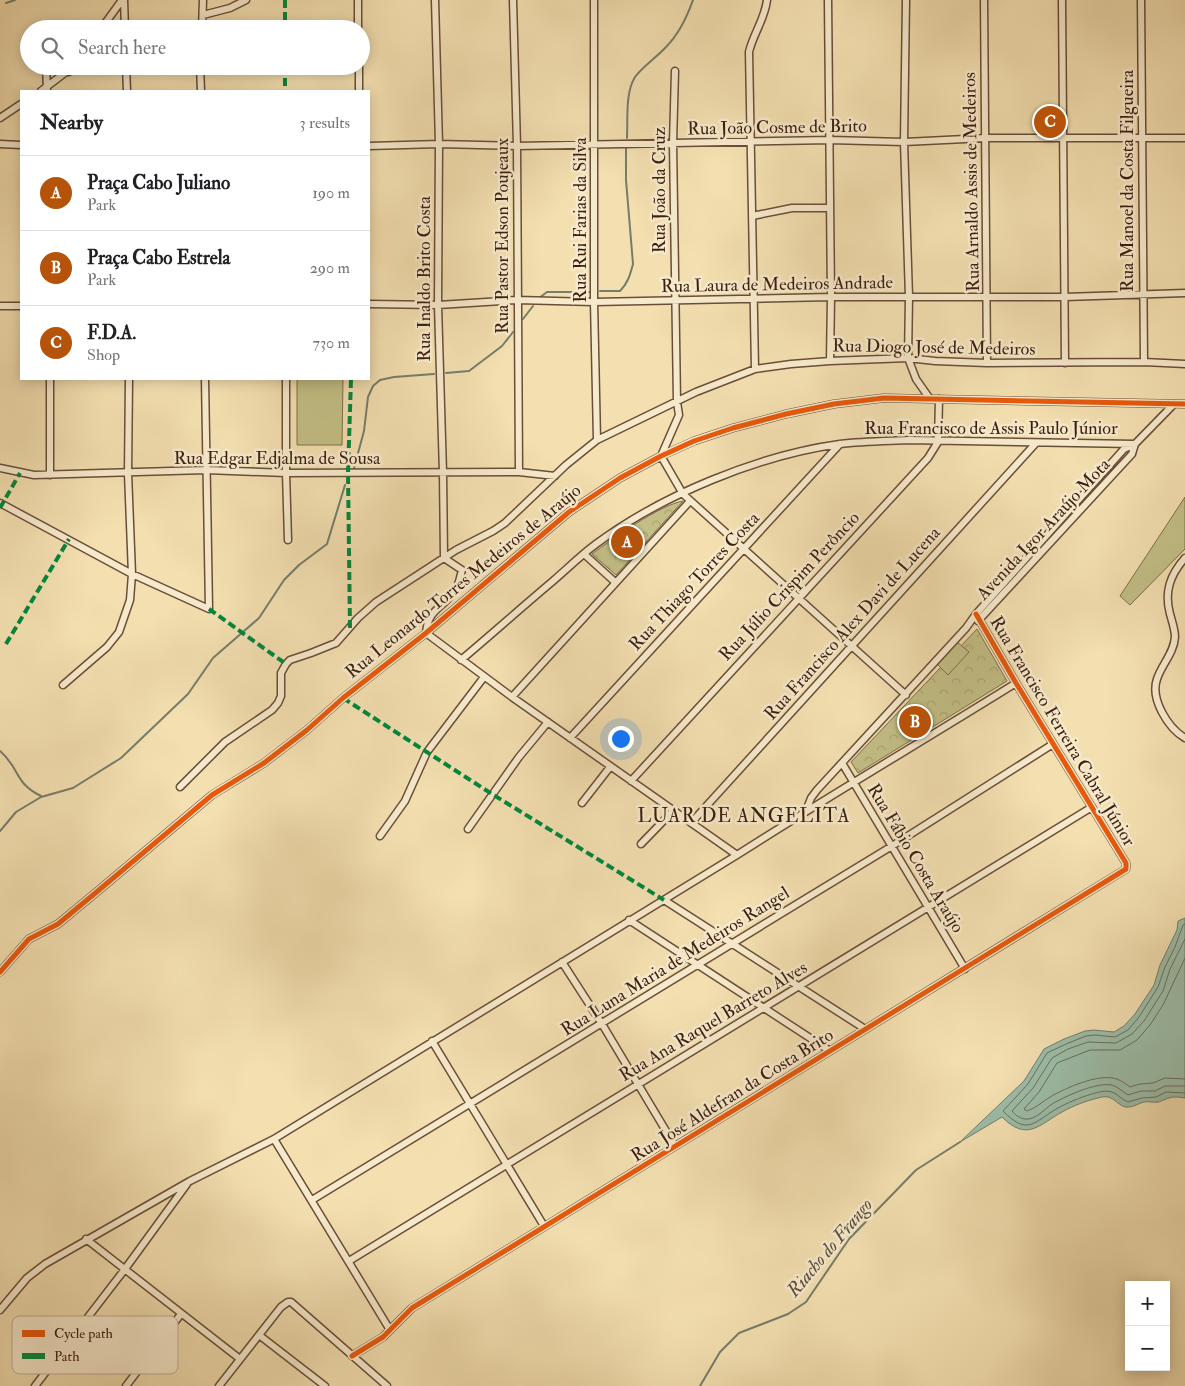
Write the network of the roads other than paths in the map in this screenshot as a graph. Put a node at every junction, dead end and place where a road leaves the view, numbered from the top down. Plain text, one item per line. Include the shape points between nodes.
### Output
1 (123, 0) edge
2 (203, 0) edge
3 (246, 0) edge
4 (358, 0) edge
5 (435, 0) edge
6 (512, 0) edge
7 (594, 0) edge
8 (767, 0) edge
9 (828, 0) edge
10 (906, 0) edge
11 (984, 0) edge
12 (1062, 0) edge
13 (1141, 0) edge
14 (203, 15) junction
15 (108, 20) edge
16 (124, 20) edge
17 (203, 20) edge
18 (358, 20) edge
19 (674, 72) dead end
20 (46, 75) edge
21 (62, 75) edge
22 (126, 75) edge
23 (200, 75) edge
24 (359, 75) edge
25 (45, 90) edge
26 (127, 90) edge
27 (201, 90) edge
28 (359, 90) edge
29 (20, 105) edge
30 (0, 118) edge
31 (1142, 137) junction
32 (986, 138) junction
33 (1064, 138) junction
34 (1185, 138) edge
35 (830, 140) junction
36 (751, 142) junction
37 (904, 142) junction
38 (673, 143) junction
39 (0, 144) edge
40 (439, 144) junction
41 (595, 144) junction
42 (20, 145) edge
43 (370, 146) edge
44 (517, 146) junction
45 (830, 208) junction
46 (752, 216) junction
47 (1185, 293) edge
48 (1143, 294) junction
49 (987, 296) junction
50 (831, 297) junction
51 (909, 297) junction
52 (1065, 297) junction
53 (754, 298) junction
54 (518, 300) junction
55 (675, 300) junction
56 (594, 302) junction
57 (370, 304) edge
58 (438, 305) junction
59 (0, 306) edge
60 (20, 306) edge
61 (908, 358) junction
62 (830, 361) junction
63 (1144, 362) junction
64 (1065, 363) junction
65 (987, 364) junction
66 (1185, 364) edge
67 (755, 369) junction
68 (50, 380) edge
69 (129, 380) edge
70 (205, 380) edge
71 (286, 380) edge
72 (930, 399) junction
73 (939, 399) junction
74 (677, 402) junction
75 (1174, 404) junction
76 (1185, 404) edge
77 (597, 440) junction
78 (938, 442) junction
79 (1036, 443) junction
80 (840, 444) junction
81 (1135, 444) junction
82 (662, 456) junction
83 (0, 468) edge
84 (206, 470) junction
85 (519, 472) junction
86 (128, 473) junction
87 (444, 473) junction
88 (286, 474) junction
89 (50, 475) junction
90 (555, 476) junction
91 (683, 494) junction
92 (690, 501) junction
93 (0, 503) edge
94 (288, 540) dead end
95 (744, 548) junction
96 (584, 554) junction
97 (444, 558) junction
98 (1185, 558) edge
99 (132, 574) junction
100 (615, 582) junction
101 (799, 597) junction
102 (978, 617) junction
103 (426, 633) junction
104 (851, 645) junction
105 (461, 660) junction
106 (484, 677) junction
107 (1016, 683) junction
108 (63, 685) dead end
109 (906, 695) junction
110 (512, 697) junction
111 (548, 722) junction
112 (570, 738) junction
113 (1185, 738) edge
114 (1053, 744) junction
115 (842, 763) junction
116 (610, 767) junction
117 (631, 781) junction
118 (854, 783) junction
119 (180, 786) dead end
120 (582, 803) dead end
121 (1092, 807) junction
122 (673, 811) junction
123 (806, 811) junction
124 (691, 823) junction
125 (468, 829) dead end
126 (380, 836) dead end
127 (641, 844) dead end
128 (892, 846) junction
129 (737, 855) junction
130 (1126, 863) joint
131 (664, 900) junction
132 (928, 907) junction
133 (629, 920) junction
134 (732, 943) junction
135 (562, 962) junction
136 (697, 963) junction
137 (965, 969) junction
138 (0, 972) edge
139 (798, 986) junction
140 (763, 1008) junction
141 (602, 1024) junction
142 (865, 1029) junction
143 (432, 1041) junction
144 (830, 1051) junction
145 (639, 1084) junction
146 (470, 1104) junction
147 (274, 1138) junction
148 (675, 1146) junction
149 (507, 1165) junction
150 (190, 1181) junction
151 (312, 1200) junction
152 (544, 1226) junction
153 (86, 1239) junction
154 (350, 1261) junction
155 (125, 1269) junction
156 (0, 1310) edge
157 (182, 1314) junction
158 (89, 1316) edge
159 (178, 1319) edge
160 (390, 1330) junction
161 (259, 1335) junction
162 (352, 1356) junction
163 (240, 1359) junction
164 (44, 1374) edge
165 (135, 1374) edge
166 (35, 1386) edge
167 (126, 1386) edge
168 (219, 1386) edge
169 (325, 1386) edge
170 (387, 1386) edge

1 - 15 street
1 - 16 street
2 - 14 street
3 - 14 street
4 - 18 street
5 - 40 street, Rua Inaldo Brito Costa
6 - 44 street, Rua Pastor Edson Poujeaux
7 - 41 street, Rua Rui Farias da Silva
8 - 36 street via 749,52
9 - 35 street
10 - 37 street
11 - 32 street, Rua Arnaldo Assis de Medeiros
12 - 33 street
13 - 31 street, Rua Manoel da Costa Filgueira
14 - 17 street
19 - 38 street, Rua João da Cruz
20 - 25 street
21 - 25 street
22 - 26 street
23 - 27 street
24 - 28 street
29 - 30 street
31 - 33 street, Rua João Cosme de Brito
31 - 34 street, Rua João Cosme de Brito
31 - 48 street, Rua Manoel da Costa Filgueira
32 - 33 street, Rua João Cosme de Brito
32 - 37 street, Rua João Cosme de Brito
32 - 49 street, Rua Arnaldo Assis de Medeiros
33 - 52 street
35 - 36 street, Rua João Cosme de Brito
35 - 37 street, Rua João Cosme de Brito
35 - 45 street
36 - 38 street, Rua João Cosme de Brito
36 - 46 street
37 - 51 street
38 - 41 street, Rua João Cosme de Brito
38 - 55 street, Rua João da Cruz
39 - 42 street
40 - 43 street, Rua João Cosme de Brito
40 - 44 street, Rua João Cosme de Brito
40 - 58 street, Rua Inaldo Brito Costa
41 - 44 street, Rua João Cosme de Brito
41 - 56 street, Rua Rui Farias da Silva
44 - 54 street, Rua Pastor Edson Poujeaux
45 - 46 street via 792,208
45 - 50 street
46 - 53 street
47 - 48 street, Rua Laura de Medeiros Andrade
48 - 52 street, Rua Laura de Medeiros Andrade
48 - 63 street, Rua Manoel da Costa Filgueira
49 - 51 street, Rua Laura de Medeiros Andrade
49 - 52 street, Rua Laura de Medeiros Andrade
49 - 65 street, Rua Arnaldo Assis de Medeiros
50 - 51 street, Rua Laura de Medeiros Andrade
50 - 53 street, Rua Laura de Medeiros Andrade
50 - 62 street
51 - 61 street
52 - 64 street
53 - 55 street, Rua Laura de Medeiros Andrade
53 - 67 street
54 - 56 street, Rua Laura de Medeiros Andrade
54 - 58 street, Rua Laura de Medeiros Andrade
54 - 85 street, Rua Pastor Edson Poujeaux
55 - 56 street, Rua Laura de Medeiros Andrade
55 - 74 street, Rua João da Cruz
56 - 77 street, Rua Rui Farias da Silva
57 - 58 street, Rua Laura de Medeiros Andrade
58 - 87 street, Rua Inaldo Brito Costa
59 - 60 street
61 - 62 street, Rua Diogo José de Medeiros
61 - 65 street, Rua Diogo José de Medeiros
61 - 72 street via 916,379
62 - 67 street, Rua Diogo José de Medeiros
63 - 64 street, Rua Diogo José de Medeiros
63 - 66 street, Rua Diogo José de Medeiros
64 - 65 street, Rua Diogo José de Medeiros
67 - 74 street, Rua Diogo José de Medeiros
68 - 89 street
69 - 86 street
70 - 84 street
71 - 88 street
72 - 73 street, Rua Leonardo Torres Medeiros de Araújo
72 - 82 street, Rua Leonardo Torres Medeiros de Araújo via 884,398 796,412 733,428
73 - 75 street, Rua Leonardo Torres Medeiros de Araújo
73 - 78 street
74 - 77 street, Rua Diogo José de Medeiros
74 - 82 street, Rua João da Cruz via 679,414
75 - 76 street, Rua Leonardo Torres Medeiros de Araújo
75 - 81 street, Avenida Igor Araújo Mota
77 - 90 street, Rua Diogo José de Medeiros
78 - 79 street, Rua Francisco de Assis Paulo Júnior
78 - 80 street, Rua Francisco de Assis Paulo Júnior via 908,440
78 - 101 street, Rua Júlio Crispim Perôncio via 928,458
79 - 81 street, Rua Francisco de Assis Paulo Júnior
79 - 104 street, Rua Francisco Alex Davi de Lucena
80 - 91 street, Rua Francisco de Assis Paulo Júnior via 768,460
80 - 95 street, Rua Thiago Torres Costa
81 - 102 street, Avenida Igor Araújo Mota via 1124,449
82 - 91 street
82 - 103 street, Rua Leonardo Torres Medeiros de Araújo via 582,502
83 - 89 street, Rua Edgar Edjalma de Sousa
84 - 86 street, Rua Edgar Edjalma de Sousa
84 - 88 street, Rua Edgar Edjalma de Sousa
84 - 99 street via 209,609
85 - 87 street, Rua Edgar Edjalma de Sousa
85 - 90 street, Rua Edgar Edjalma de Sousa
86 - 89 street, Rua Edgar Edjalma de Sousa
86 - 99 street
87 - 88 street, Rua Edgar Edjalma de Sousa
87 - 97 street, Rua Inaldo Brito Costa
88 - 94 street
90 - 97 street, Rua Diogo José de Medeiros via 506,523
91 - 92 street
91 - 96 street, Rua Francisco de Assis Paulo Júnior via 622,527
92 - 95 street
92 - 100 street
93 - 99 street
95 - 101 street
95 - 112 street, Rua Thiago Torres Costa
96 - 100 street
96 - 105 street, Rua Francisco de Assis Paulo Júnior
97 - 103 street via 462,570 454,593 430,614
97 - 119 street, Rua Diogo José de Medeiros via 367,609 336,643 286,664 281,673 281,696 272,710 225,742
98 - 113 street via 1167,590 1175,635 1155,690 1165,717
99 - 108 street via 130,600 118,632 108,647
100 - 110 street
101 - 104 street
101 - 117 street, Rua Júlio Crispim Perôncio
102 - 107 street, Rua Francisco Ferreira Cabral Júnior
102 - 109 street, Avenida Igor Araújo Mota
103 - 105 street
103 - 138 street, Rua Leonardo Torres Medeiros de Araújo via 283,749 200,804 58,924 29,939
104 - 109 street
104 - 124 street, Rua Francisco Alex Davi de Lucena
105 - 106 street
106 - 110 street
106 - 126 street via 426,752 405,801
107 - 114 street, Rua Francisco Ferreira Cabral Júnior
107 - 118 street
109 - 115 street, Avenida Igor Araújo Mota
110 - 111 street
111 - 112 street
111 - 125 street
112 - 116 street
114 - 121 street, Rua Francisco Ferreira Cabral Júnior
114 - 128 street, Rua Luna Maria de Medeiros Rangel
115 - 118 street, Rua Fábio Costa Araújo
115 - 123 street, Avenida Igor Araújo Mota via 817,790
116 - 117 street
116 - 120 street
117 - 122 street
118 - 123 street
118 - 128 street, Rua Fábio Costa Araújo
121 - 130 street, Rua Francisco Ferreira Cabral Júnior
121 - 132 street, Rua Ana Raquel Barreto Alves
122 - 124 street
122 - 127 street
123 - 129 street
124 - 129 street
128 - 132 street, Rua Fábio Costa Araújo
128 - 134 street, Rua Luna Maria de Medeiros Rangel
129 - 131 street
130 - 137 street, Rua José Aldefran da Costa Brito via 1124,872
131 - 133 street
131 - 134 street
132 - 137 street, Rua Fábio Costa Araújo
132 - 139 street, Rua Ana Raquel Barreto Alves
133 - 135 street
133 - 136 street
134 - 136 street, Rua Luna Maria de Medeiros Rangel
134 - 139 street
135 - 141 street
135 - 143 street
136 - 140 street
136 - 141 street, Rua Luna Maria de Medeiros Rangel
137 - 142 street, Rua José Aldefran da Costa Brito
139 - 140 street, Rua Ana Raquel Barreto Alves
139 - 142 street
140 - 144 street
140 - 145 street, Rua Ana Raquel Barreto Alves
141 - 145 street
141 - 146 street, Rua Luna Maria de Medeiros Rangel
142 - 144 street, Rua José Aldefran da Costa Brito
143 - 146 street
143 - 147 street
144 - 148 street, Rua José Aldefran da Costa Brito
145 - 148 street
145 - 149 street, Rua Ana Raquel Barreto Alves
146 - 149 street
146 - 151 street, Rua Luna Maria de Medeiros Rangel
147 - 150 street
147 - 151 street
148 - 152 street, Rua José Aldefran da Costa Brito
149 - 152 street
149 - 154 street, Rua Ana Raquel Barreto Alves
150 - 153 street
150 - 155 street
151 - 154 street
152 - 160 street, Rua José Aldefran da Costa Brito via 412,1308
153 - 155 street
153 - 156 street via 45,1264
154 - 160 street
155 - 157 street
155 - 158 street
157 - 159 street
157 - 163 street
160 - 162 street, Rua José Aldefran da Costa Brito
161 - 162 street via 281,1307 291,1302
161 - 163 street
161 - 169 street
162 - 170 street
163 - 168 street
164 - 166 street
165 - 167 street

